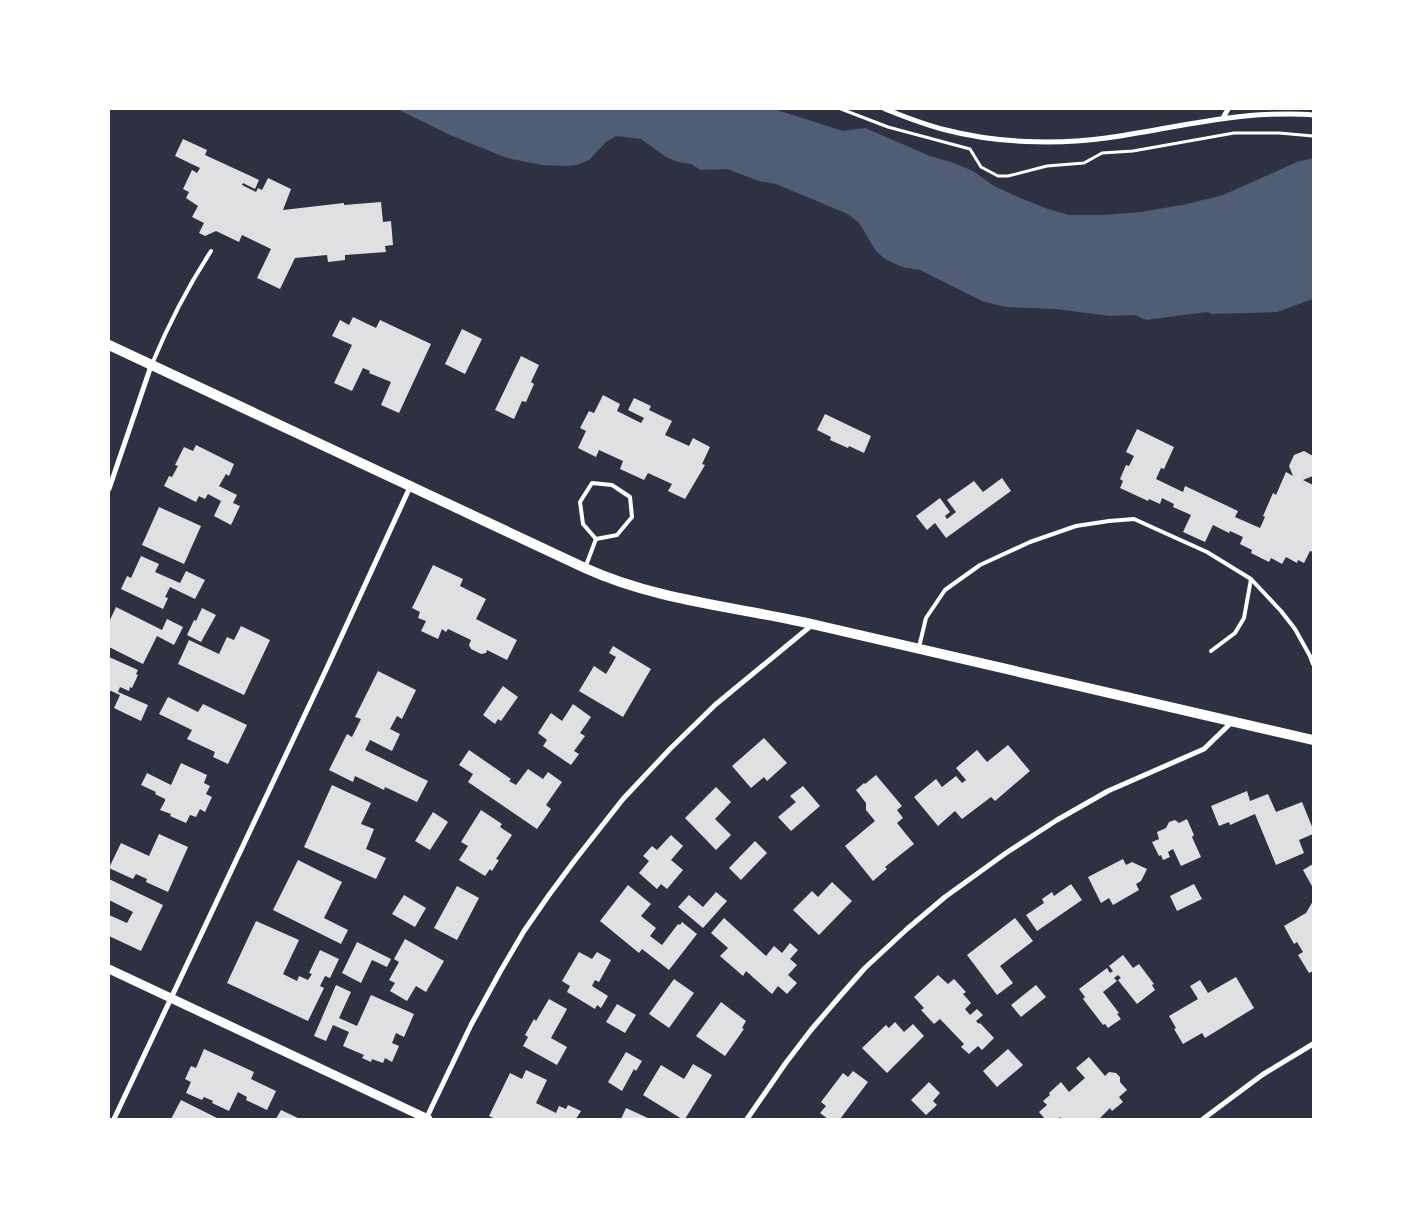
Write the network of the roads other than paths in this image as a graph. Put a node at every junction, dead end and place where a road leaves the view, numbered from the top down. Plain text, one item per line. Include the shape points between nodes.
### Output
1 (885, 109) edge
2 (1228, 109) edge
3 (1313, 115) edge
4 (1223, 118) junction
5 (211, 251) dead end
6 (109, 345) edge
7 (151, 366) junction
8 (410, 487) junction
9 (109, 489) edge
10 (596, 540) junction
11 (585, 568) junction
12 (1251, 579) junction
13 (812, 624) junction
14 (919, 649) junction
15 (1211, 651) dead end
16 (1313, 664) edge
17 (1233, 721) junction
18 (1313, 740) edge
19 (109, 969) edge
20 (171, 998) junction
21 (1313, 1044) edge
22 (114, 1119) edge
23 (427, 1119) edge
24 (747, 1119) edge
25 (1203, 1119) edge

1 - 4 street via 948,131 1018,141 1105,138
2 - 4 street
3 - 4 street
5 - 7 lane via 188,288
6 - 7 main road
7 - 8 main road
7 - 9 street
8 - 11 main road
8 - 20 street
10 - 10 lane via 583,524 580,502 592,483 612,485 630,497 632,517 617,535
10 - 11 lane
11 - 13 main road via 646,590
12 - 14 lane via 1207,552 1134,519 1076,526 980,565 945,590 926,618
12 - 15 lane via 1244,618 1235,632
12 - 16 lane via 1295,629
13 - 14 main road
13 - 23 street via 715,705 670,749 623,799 575,860 524,931 500,972
14 - 17 main road
17 - 18 main road
17 - 24 street via 1204,749 1108,791 1057,820 945,897 865,968 784,1064
19 - 20 street
20 - 22 street
20 - 23 street
21 - 25 street via 1262,1075

